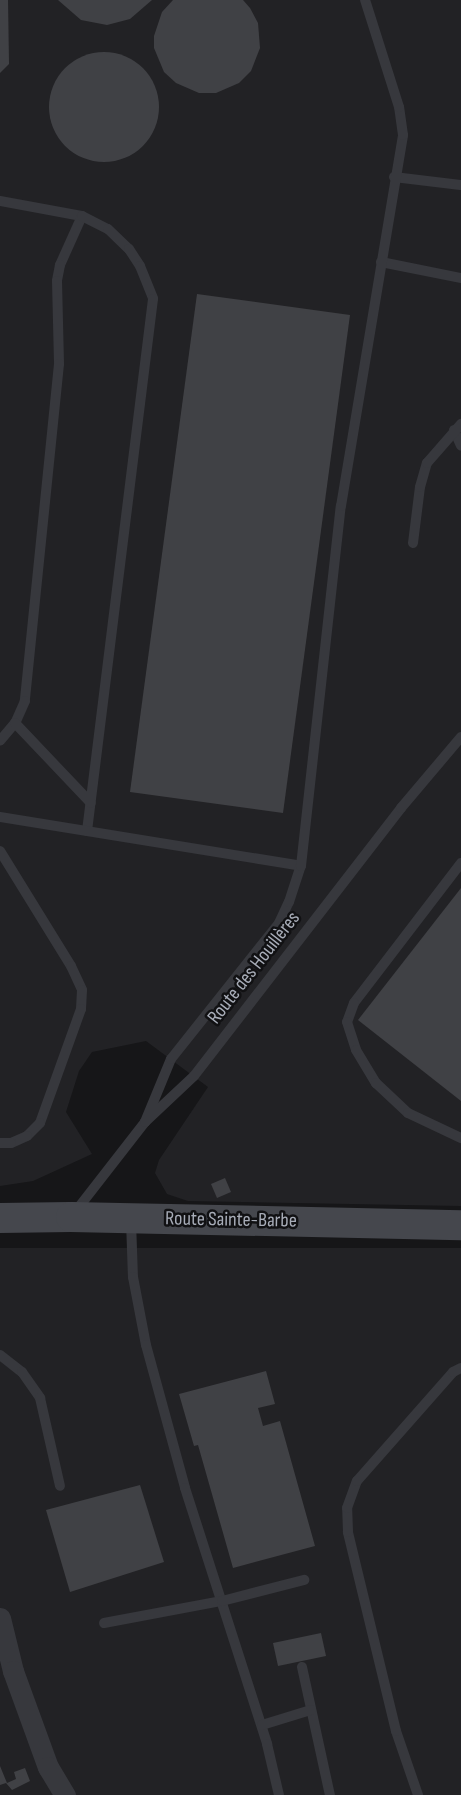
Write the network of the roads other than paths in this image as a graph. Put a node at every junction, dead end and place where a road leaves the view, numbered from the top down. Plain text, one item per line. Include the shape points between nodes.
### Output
1 (365, 0) edge
2 (394, 177) junction
3 (461, 185) edge
4 (0, 201) edge
5 (82, 216) junction
6 (381, 262) junction
7 (461, 278) edge
8 (457, 427) edge
9 (461, 446) edge
10 (413, 543) dead end
11 (15, 723) junction
12 (461, 738) edge
13 (0, 741) edge
14 (91, 804) junction
15 (0, 817) edge
16 (87, 831) junction
17 (0, 851) edge
18 (461, 863) edge
19 (301, 866) junction
20 (145, 1122) junction
21 (461, 1138) edge
22 (0, 1143) edge
23 (71, 1217) junction
24 (0, 1218) edge
25 (131, 1218) junction
26 (461, 1225) edge
27 (0, 1355) edge
28 (461, 1368) edge
29 (60, 1486) dead end
30 (304, 1580) dead end
31 (222, 1601) junction
32 (0, 1618) edge
33 (104, 1623) dead end
34 (302, 1667) dead end
35 (311, 1710) junction
36 (261, 1725) junction
37 (65, 1795) edge
38 (279, 1795) edge
39 (330, 1795) edge
40 (418, 1795) edge

1 - 2 lane via 399,108 403,135
2 - 3 lane
2 - 6 lane
4 - 5 lane
5 - 11 lane via 57,281 59,364 28,682
5 - 14 lane via 108,229 129,249 153,299
6 - 7 lane
6 - 19 lane via 341,506
8 - 9 lane
8 - 10 lane via 427,463
11 - 13 lane
11 - 14 lane
12 - 20 lane, Route des Houillères via 401,808 194,1076
14 - 16 lane
15 - 16 lane
16 - 19 lane
17 - 22 lane via 82,990 81,1009 40,1123 27,1136
18 - 21 lane via 354,1003 347,1022 356,1050 376,1083 408,1113
19 - 20 lane via 279,923 171,1059
20 - 23 lane, Route des Houillères
23 - 24 main road, Route Sainte-Barbe
23 - 25 main road, Route Sainte-Barbe
25 - 26 main road, Route Sainte-Barbe
25 - 31 lane via 133,1276 146,1345 185,1488
27 - 29 lane via 22,1372 40,1398
28 - 40 lane via 453,1372 357,1481 347,1508 348,1532 394,1720
30 - 31 lane
31 - 33 lane
31 - 36 lane
32 - 37 street via 13,1671 48,1767
34 - 35 lane
35 - 36 lane
35 - 39 lane
36 - 38 lane

